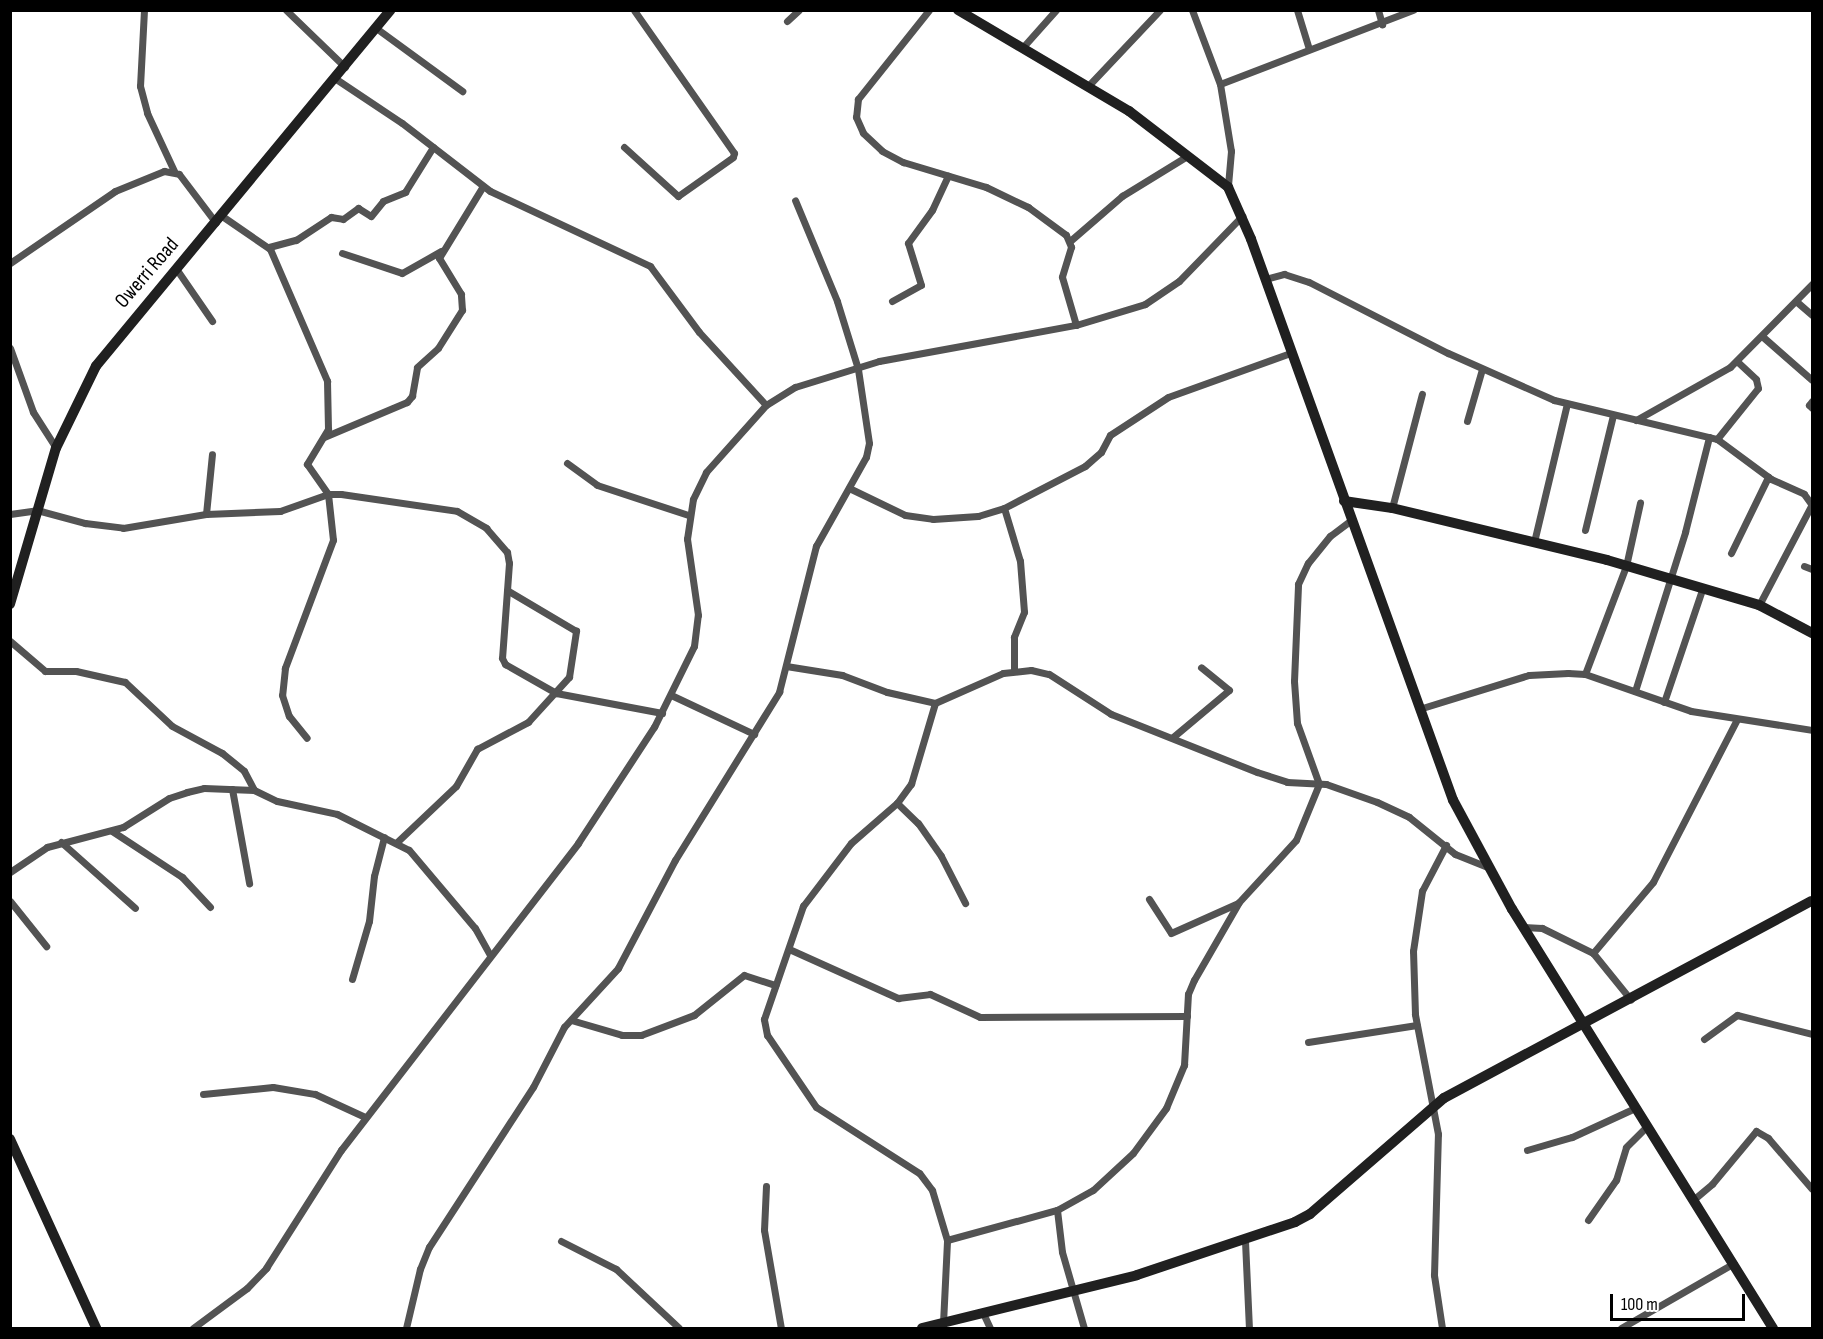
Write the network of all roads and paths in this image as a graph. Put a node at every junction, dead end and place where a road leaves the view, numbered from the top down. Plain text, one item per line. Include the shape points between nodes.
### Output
1 (144, 10) edge
2 (286, 10) edge
3 (390, 10) edge
4 (634, 10) edge
5 (799, 10) edge
6 (929, 10) edge
7 (958, 10) edge
8 (1056, 10) edge
9 (1160, 10) edge
10 (1192, 10) edge
11 (1298, 10) edge
12 (1378, 10) edge
13 (1413, 10) edge
14 (787, 21) dead end
15 (1382, 24) junction
16 (376, 28) junction
17 (1023, 47) junction
18 (1309, 49) junction
19 (345, 67) junction
20 (336, 79) junction
21 (1220, 84) junction
22 (1089, 85) junction
23 (462, 91) dead end
24 (433, 147) junction
25 (624, 147) dead end
26 (1187, 156) junction
27 (174, 171) junction
28 (948, 176) junction
29 (483, 186) junction
30 (1228, 187) junction
31 (795, 200) dead end
32 (1242, 216) junction
33 (219, 219) junction
34 (1070, 241) junction
35 (269, 247) junction
36 (441, 251) junction
37 (342, 253) dead end
38 (10, 263) edge
39 (177, 270) junction
40 (1265, 279) junction
41 (1812, 284) edge
42 (892, 301) dead end
43 (1797, 302) junction
44 (1812, 315) edge
45 (212, 321) dead end
46 (1076, 325) junction
47 (1763, 337) junction
48 (10, 348) edge
49 (1290, 353) junction
50 (1737, 361) junction
51 (858, 369) junction
52 (1482, 369) junction
53 (1812, 380) edge
54 (1422, 394) dead end
55 (1812, 401) edge
56 (1567, 404) junction
57 (766, 405) junction
58 (1812, 408) edge
59 (1613, 415) junction
60 (1636, 420) junction
61 (1467, 422) dead end
62 (324, 437) junction
63 (1713, 438) junction
64 (56, 448) junction
65 (212, 454) dead end
66 (567, 463) dead end
67 (1768, 477) junction
68 (849, 488) junction
69 (328, 495) junction
70 (1344, 501) junction
71 (1640, 503) dead end
72 (1812, 505) edge
73 (1004, 508) junction
74 (1392, 508) junction
75 (37, 510) junction
76 (10, 514) edge
77 (206, 514) junction
78 (688, 515) junction
79 (1351, 520) junction
80 (1585, 530) dead end
81 (1534, 542) junction
82 (1731, 553) dead end
83 (1626, 566) junction
84 (1804, 566) dead end
85 (1812, 569) edge
86 (1671, 578) junction
87 (1703, 588) junction
88 (507, 590) junction
89 (10, 604) edge
90 (1759, 605) junction
91 (1812, 633) edge
92 (10, 641) edge
93 (786, 666) junction
94 (1201, 668) dead end
95 (1014, 671) junction
96 (1585, 674) junction
97 (1635, 692) junction
98 (556, 693) junction
99 (671, 695) junction
100 (1664, 702) junction
101 (935, 703) junction
102 (1419, 709) junction
103 (662, 712) junction
104 (1737, 719) junction
105 (1812, 730) edge
106 (754, 734) junction
107 (1173, 737) junction
108 (307, 738) dead end
109 (1319, 784) junction
110 (232, 789) junction
111 (254, 790) junction
112 (897, 803) junction
113 (112, 831) junction
114 (384, 837) junction
115 (61, 842) junction
116 (396, 842) junction
117 (1446, 844) junction
118 (1488, 867) junction
119 (10, 872) edge
120 (249, 883) dead end
121 (1149, 898) dead end
122 (10, 901) edge
123 (1812, 901) edge
124 (1239, 902) junction
125 (965, 903) dead end
126 (210, 907) dead end
127 (135, 908) dead end
128 (1523, 927) junction
129 (46, 946) dead end
130 (789, 949) junction
131 (1593, 953) junction
132 (490, 955) junction
133 (352, 979) dead end
134 (775, 985) junction
135 (1631, 1000) junction
136 (1187, 1016) junction
137 (571, 1020) junction
138 (1417, 1025) junction
139 (1584, 1026) junction
140 (1812, 1034) edge
141 (1704, 1039) dead end
142 (1308, 1042) dead end
143 (203, 1094) dead end
144 (1433, 1106) junction
145 (1633, 1109) junction
146 (365, 1117) junction
147 (1646, 1128) junction
148 (10, 1139) edge
149 (1527, 1150) dead end
150 (766, 1186) dead end
151 (1812, 1189) edge
152 (1693, 1200) junction
153 (1057, 1210) junction
154 (1588, 1220) dead end
155 (947, 1240) junction
156 (561, 1241) dead end
157 (1245, 1241) junction
158 (1734, 1263) junction
159 (1072, 1291) junction
160 (983, 1313) junction
161 (943, 1323) junction
162 (96, 1329) edge
163 (193, 1329) edge
164 (406, 1329) edge
165 (679, 1329) edge
166 (781, 1329) edge
167 (922, 1329) edge
168 (990, 1329) edge
169 (1084, 1329) edge
170 (1249, 1329) edge
171 (1442, 1329) edge
172 (1621, 1329) edge
173 (1773, 1329) edge

1 - 27 street via 140,86 147,113
2 - 19 street
3 - 16 main road, Owerri Road
4 - 25 street via 734,153 678,196
5 - 14 street
6 - 28 street via 872,78 858,99 856,117 870,144 903,162
7 - 17 main road
8 - 17 street
9 - 22 street
10 - 21 street
11 - 18 street
12 - 15 street
13 - 15 street
15 - 18 street
16 - 19 main road, Owerri Road
16 - 23 street
17 - 22 main road
18 - 21 street
19 - 20 main road, Owerri Road
20 - 24 street
20 - 33 main road, Owerri Road
21 - 30 street via 1231,151
22 - 26 main road
24 - 29 street
24 - 35 street via 405,192 383,201 371,216 358,208 343,219 331,217 296,240
26 - 30 main road
26 - 34 street via 1122,196
27 - 33 street
27 - 38 street via 145,176 115,191
28 - 34 street via 986,187 1028,207
28 - 42 street via 932,210 908,243 921,285
29 - 36 street
29 - 57 street via 650,266 699,332
30 - 32 main road
31 - 51 street via 837,301
32 - 40 main road
32 - 46 street via 1161,296 1112,316
33 - 35 street
33 - 39 main road, Owerri Road
34 - 46 street via 1062,277
35 - 62 street via 327,381 328,429
36 - 37 street via 402,273
36 - 62 street via 441,264 464,302 438,348 417,367 412,396 407,402
39 - 45 street
39 - 64 main road, Owerri Road via 96,366
40 - 49 main road
40 - 52 street via 1284,274 1309,282
41 - 43 street
43 - 44 street
43 - 47 street
46 - 51 street via 908,354
47 - 50 street
47 - 53 street
48 - 64 street via 33,412
49 - 70 main road
49 - 73 street via 1168,397 1110,435 1101,452 1084,466
50 - 60 street
50 - 63 street via 1756,379 1758,388
51 - 57 street via 795,387
51 - 68 street via 869,443
52 - 56 street
52 - 61 street
54 - 74 street
55 - 58 street
56 - 59 street
56 - 81 street
57 - 78 street via 706,472
59 - 60 street
59 - 80 street
60 - 63 street
62 - 69 street via 307,464
63 - 67 street
63 - 86 street
64 - 75 main road, Owerri Road
65 - 77 street
66 - 78 street via 597,485
67 - 72 street via 1804,494
67 - 82 street
68 - 73 street via 905,515 933,519 978,516
68 - 93 street via 816,546
69 - 77 street via 280,511
69 - 88 street via 425,504 473,519 507,552
69 - 108 street via 333,540 285,668 282,695 285,708
70 - 74 main road
70 - 79 main road
71 - 83 street
72 - 90 street
73 - 95 street via 1020,561 1024,612 1014,637
74 - 81 main road
75 - 76 street
75 - 77 street via 123,528
75 - 89 main road, Owerri Road
78 - 99 street via 687,539 698,615 694,646
79 - 102 main road
79 - 109 street via 1330,536 1308,563 1298,584 1294,681 1297,723
81 - 83 main road
83 - 86 main road
83 - 96 street
84 - 85 street
86 - 87 main road
86 - 97 street
87 - 90 main road
87 - 100 street
88 - 98 street via 502,658 513,671
88 - 98 street via 576,631 569,677
90 - 91 main road
92 - 111 street via 45,671 76,671 124,682 172,726 222,753 244,771
93 - 101 street via 842,675 887,692
93 - 106 street via 779,692
94 - 107 street via 1229,690
95 - 101 street
95 - 107 street via 1049,674 1111,714
96 - 97 street
96 - 102 street via 1529,675
97 - 100 street
98 - 103 street
98 - 116 street via 528,722 477,749 456,786
99 - 103 street
99 - 106 street
100 - 104 street
101 - 112 street via 915,776
102 - 118 main road via 1445,784
103 - 132 street via 578,843
104 - 105 street
104 - 131 street via 1653,882
106 - 137 street via 675,860 618,968
107 - 109 street via 1276,779
109 - 117 street via 1341,788 1409,816
109 - 124 street via 1296,840
110 - 111 street
110 - 113 street via 204,788 170,798
110 - 120 street
111 - 114 street via 277,801 327,810
112 - 125 street via 918,823 941,856
112 - 130 street via 862,831 815,886 803,906
113 - 115 street
113 - 126 street via 182,877
114 - 116 street
114 - 133 street via 370,893 369,921
115 - 119 street
115 - 127 street
116 - 132 street via 434,876 475,928
117 - 118 street via 1455,854
117 - 138 street via 1419,905 1413,951
118 - 128 main road
121 - 124 street via 1171,933
122 - 129 street
123 - 135 main road
124 - 136 street via 1194,980 1188,994
128 - 131 street via 1542,928
128 - 139 main road
130 - 134 street
130 - 136 street via 898,998 930,994 980,1017
131 - 135 street
132 - 146 street
134 - 137 street via 744,975 694,1015 641,1035 622,1035
134 - 155 street via 766,1007 764,1028 806,1096 834,1122 919,1173 932,1190
135 - 139 main road
136 - 153 street via 1184,1065 1166,1108 1133,1154 1093,1190
137 - 164 street via 533,1087 429,1247
138 - 142 street
138 - 144 street
139 - 144 main road
139 - 145 main road
140 - 141 street via 1737,1015
143 - 146 street via 273,1087 315,1094
144 - 157 main road via 1310,1214
144 - 171 street via 1439,1147 1434,1275
145 - 147 main road
145 - 149 street via 1572,1137
146 - 163 street via 266,1268 247,1288
147 - 152 main road
147 - 154 street via 1626,1147 1616,1180
148 - 162 main road
150 - 166 street via 764,1230
151 - 152 street via 1768,1138 1756,1131 1712,1184
152 - 158 main road
153 - 155 street
153 - 159 street
155 - 161 street
156 - 165 street via 616,1269
157 - 159 main road
157 - 170 street
158 - 172 street
158 - 173 main road
159 - 160 main road
159 - 169 street
160 - 161 main road
160 - 168 street
161 - 167 main road

